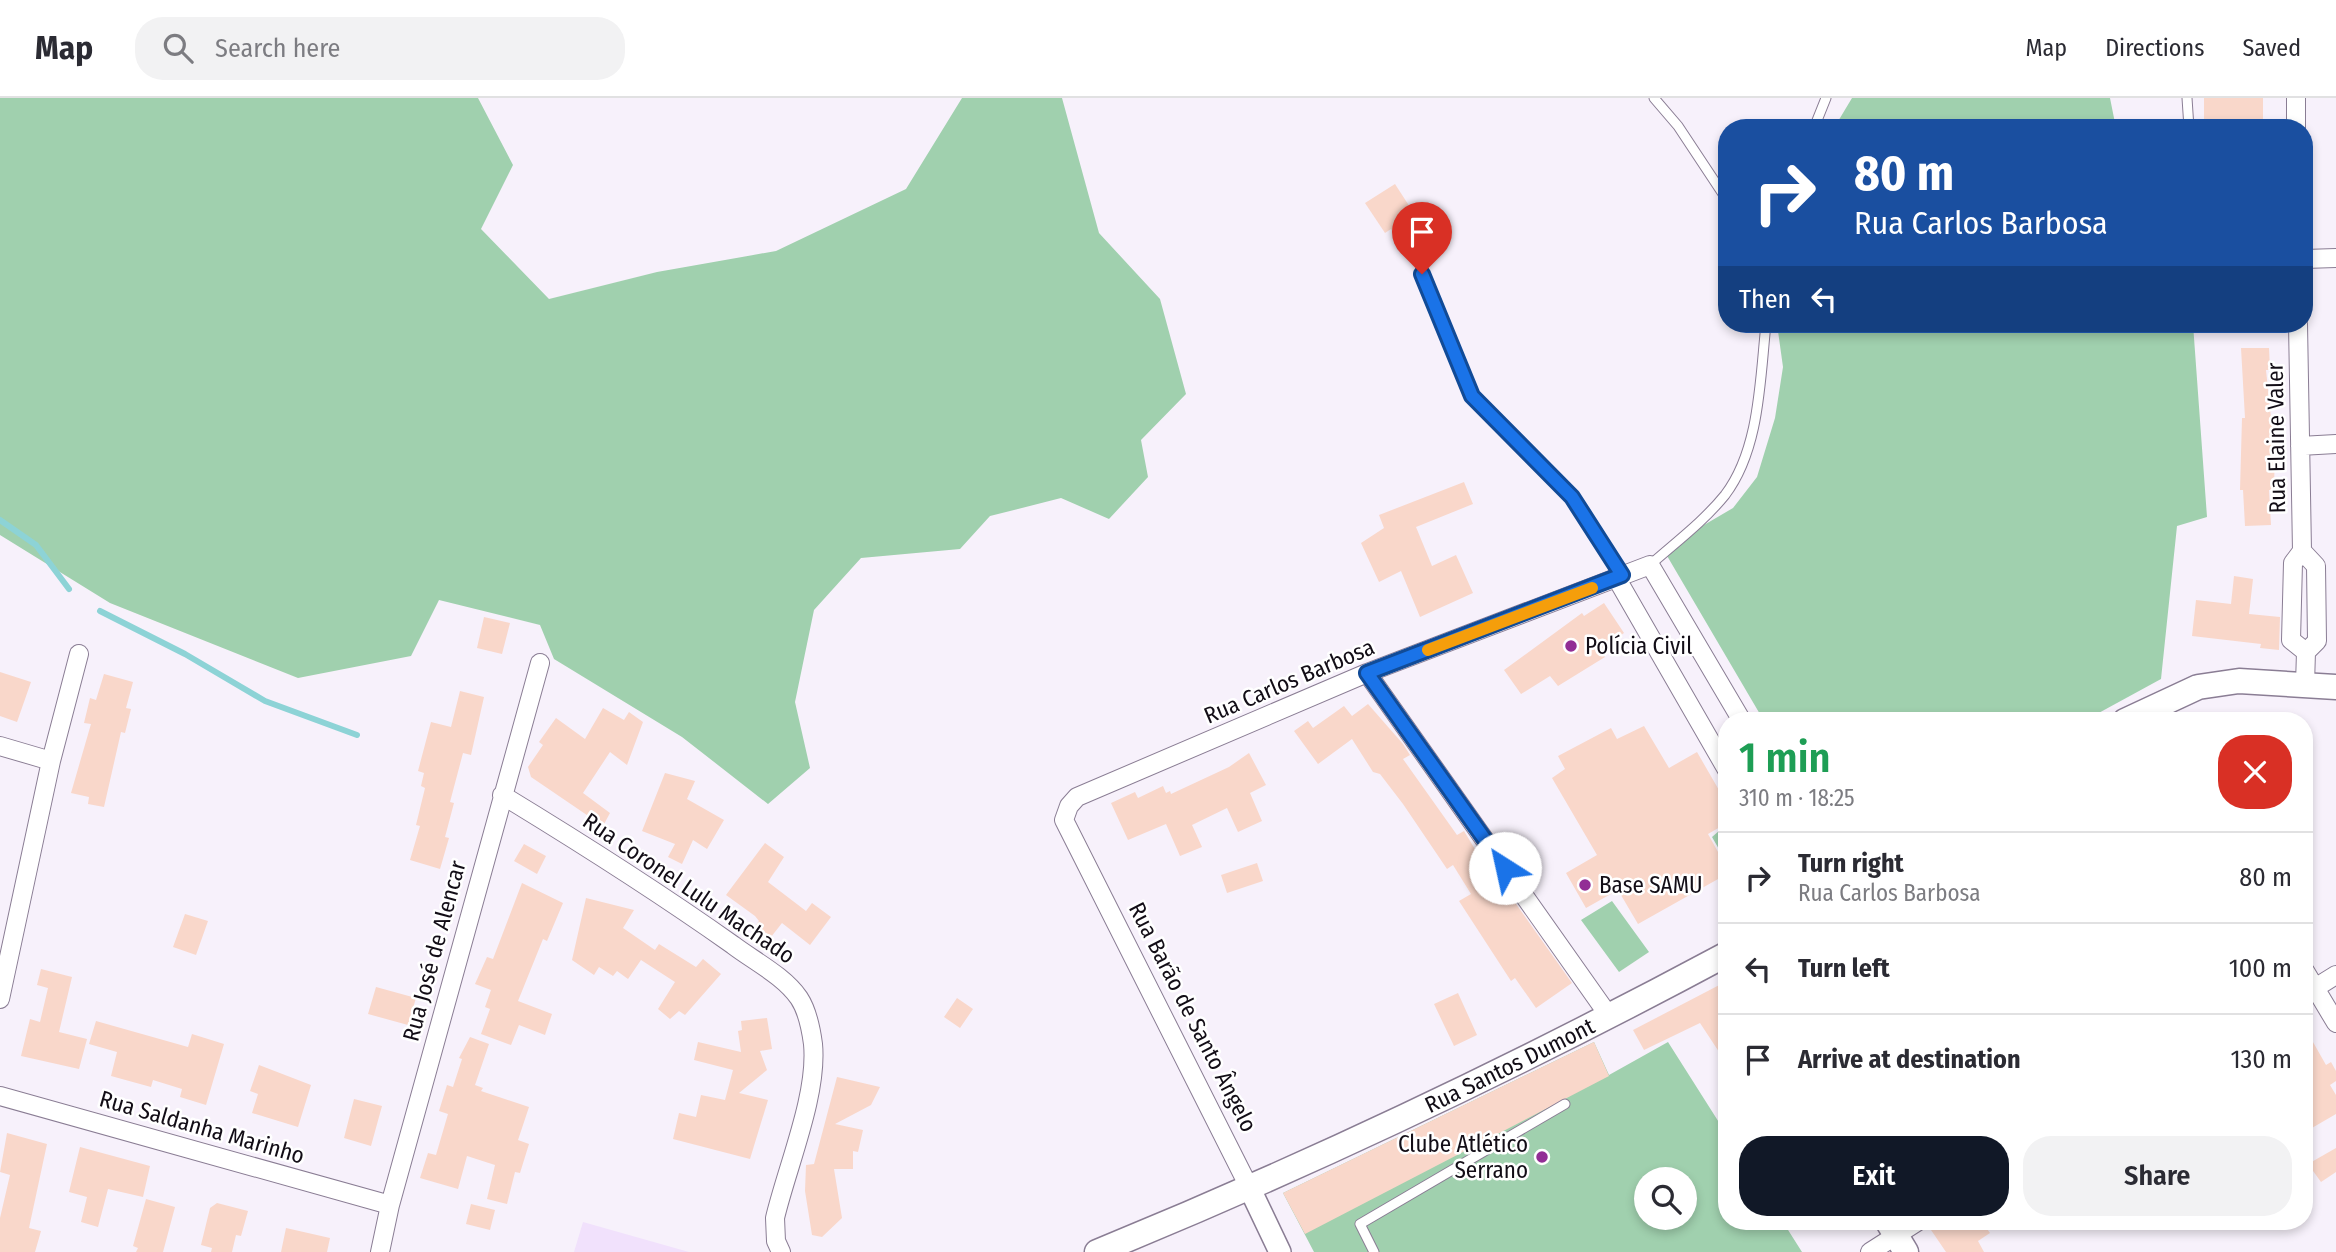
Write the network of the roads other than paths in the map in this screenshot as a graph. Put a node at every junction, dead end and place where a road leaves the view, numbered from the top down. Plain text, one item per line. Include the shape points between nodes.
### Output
1 (1654, 98) edge
2 (1826, 98) edge
3 (2187, 98) edge
4 (2296, 98) edge
5 (1818, 119) edge
6 (2188, 119) edge
7 (2296, 119) edge
8 (1718, 186) edge
9 (2336, 258) edge
10 (2313, 259) edge
11 (1422, 274) dead end
12 (1765, 333) edge
13 (2298, 333) edge
14 (2336, 444) edge
15 (2300, 446) junction
16 (2302, 551) junction
17 (1650, 565) junction
18 (1619, 577) junction
19 (2306, 652) junction
20 (79, 654) dead end
21 (540, 663) dead end
22 (1367, 673) junction
23 (2305, 684) junction
24 (2336, 687) edge
25 (1737, 712) edge
26 (2157, 712) edge
27 (0, 746) edge
28 (1718, 754) edge
29 (51, 761) junction
30 (502, 795) junction
31 (1069, 806) joint
32 (1718, 959) edge
33 (2336, 975) edge
34 (2313, 989) edge
35 (2313, 995) edge
36 (0, 999) edge
37 (1609, 1016) junction
38 (2336, 1023) edge
39 (0, 1096) edge
40 (1565, 1104) dead end
41 (1250, 1189) junction
42 (390, 1205) junction
43 (1897, 1236) edge
44 (380, 1252) edge
45 (781, 1252) edge
46 (1097, 1252) edge
47 (1280, 1252) edge
48 (1374, 1252) edge
49 (1870, 1252) edge

1 - 8 lane
2 - 5 lane
3 - 6 lane
4 - 7 street
9 - 10 street
11 - 18 lane via 1472,396 1572,497
12 - 17 lane via 1754,417 1741,465 1726,493 1704,518
13 - 15 street, Rua Elaine Valer
14 - 15 street
15 - 16 street, Rua Elaine Valer
16 - 19 street, Rua Elaine Valer via 2293,564 2291,640
16 - 19 street, Rua Elaine Valer via 2316,566 2317,641
17 - 18 street, Rua Carlos Barbosa
17 - 25 street
18 - 22 street, Rua Carlos Barbosa
18 - 28 street
19 - 23 street, Rua Elaine Valer
20 - 29 street
21 - 30 street, Rua José de Alencar
22 - 31 street, Rua Carlos Barbosa via 1077,797
22 - 37 street
23 - 24 main road
23 - 26 main road via 2239,681 2198,687
27 - 29 street
29 - 36 street
30 - 42 street, Rua José de Alencar
30 - 45 street, Rua Coronel Lulu Machado via 630,874 783,981 799,998 813,1043 814,1075 775,1219
31 - 41 street, Rua Barão de Santo Ângelo via 1064,820
32 - 37 main road, Rua Santos Dumont
33 - 34 street
35 - 38 street
37 - 41 main road, Rua Santos Dumont
39 - 42 street, Rua Saldanha Marinho
40 - 48 lane via 1360,1224
41 - 46 main road, Rua Santos Dumont
41 - 47 street, Rua Barão de Santo Ângelo
42 - 44 street, Rua José de Alencar
43 - 49 street

